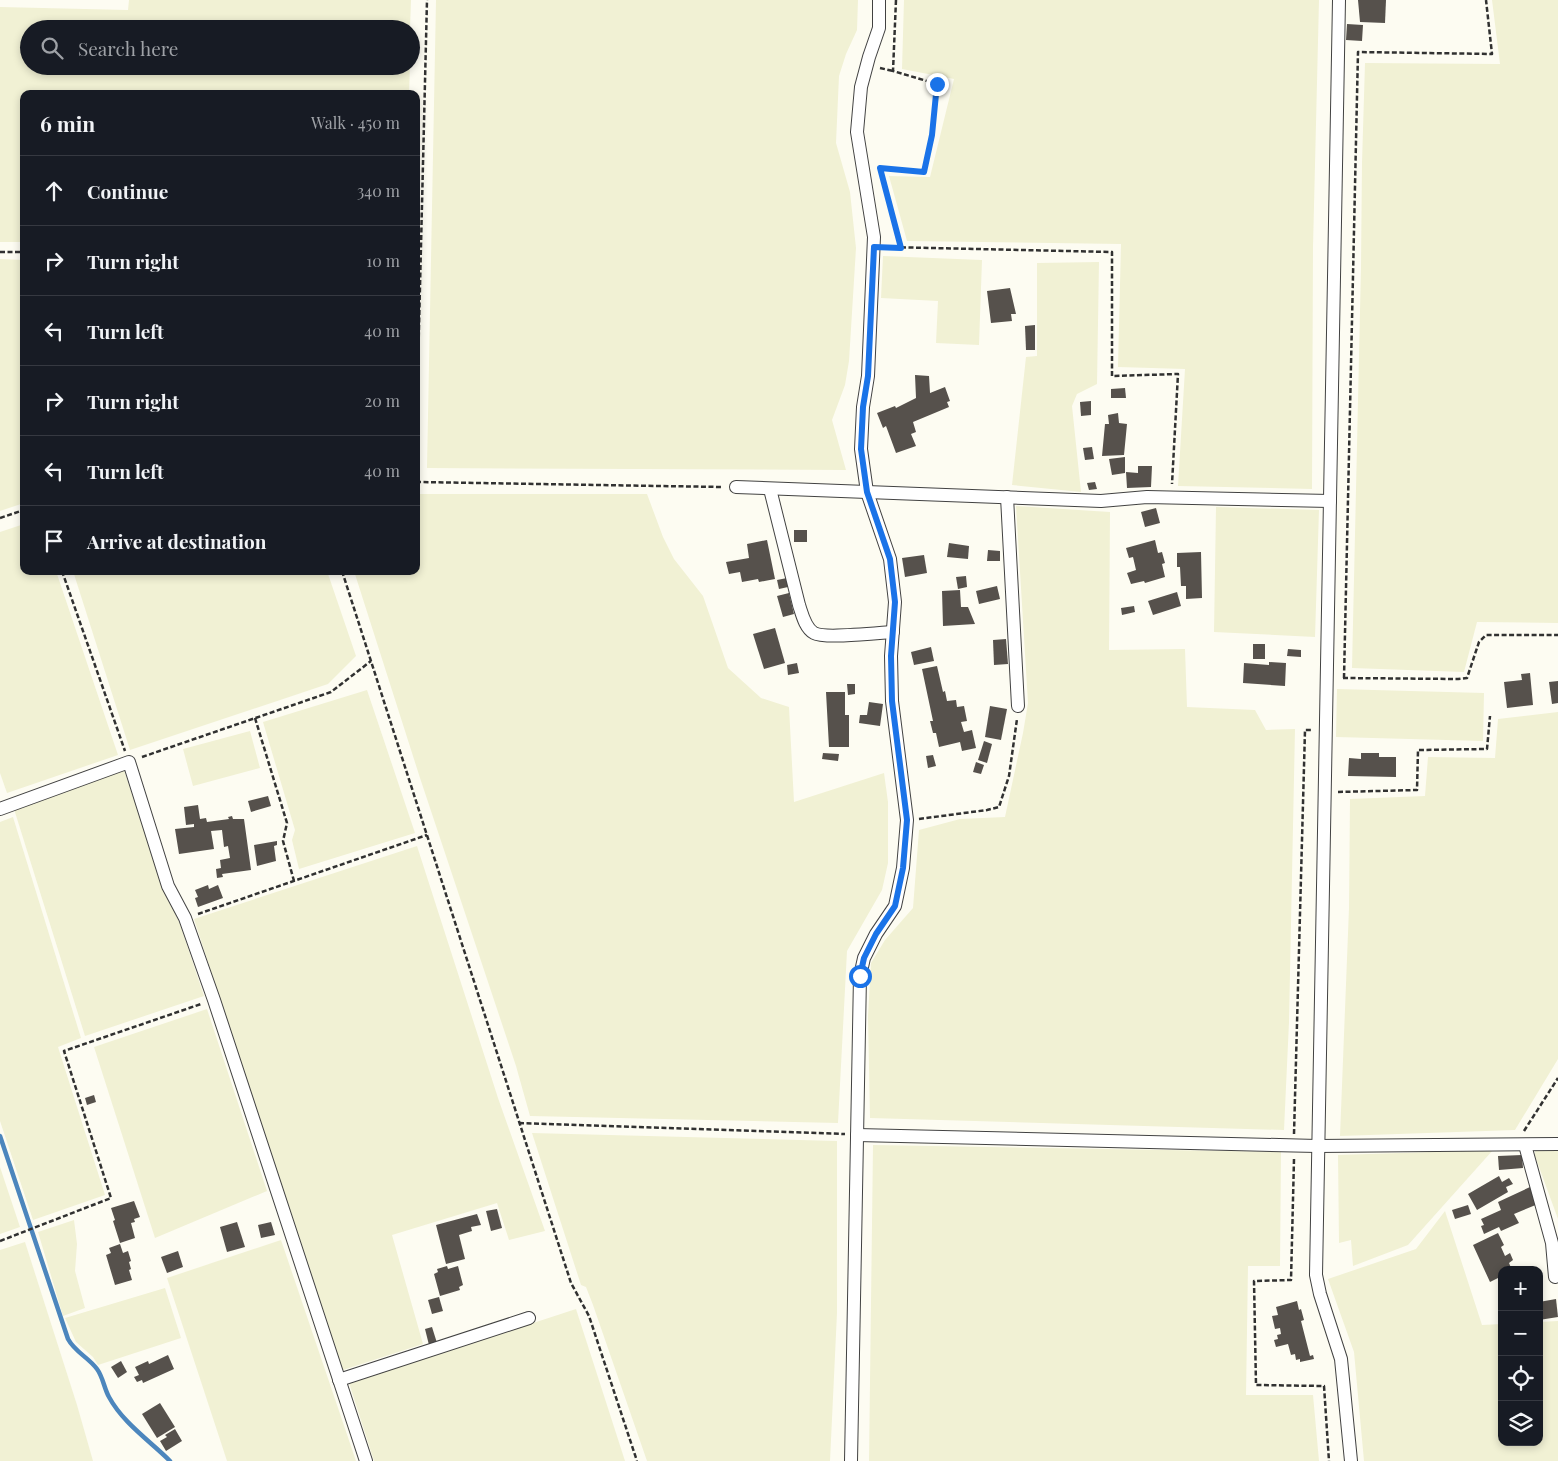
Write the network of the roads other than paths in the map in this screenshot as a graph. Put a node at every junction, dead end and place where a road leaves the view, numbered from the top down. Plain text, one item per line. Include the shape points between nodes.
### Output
1 (879, 0) edge
2 (1339, 0) edge
3 (736, 487) road end
4 (770, 488) junction
5 (867, 492) junction
6 (1007, 497) junction
7 (1330, 501) junction
8 (893, 632) junction
9 (1018, 706) road end
10 (0, 809) edge
11 (857, 1135) junction
12 (1558, 1144) edge
13 (1520, 1145) junction
14 (1317, 1146) junction
15 (1555, 1277) dead end
16 (529, 1318) dead end
17 (339, 1380) junction
18 (366, 1461) edge
19 (851, 1461) edge
20 (1351, 1461) edge

1 - 5 street via 879,28 861,87 857,132 874,237 868,376 861,449
2 - 7 street
3 - 4 street
4 - 5 street
4 - 8 street via 799,605 814,633 825,636
5 - 6 street
5 - 8 street via 890,559 895,602
6 - 7 street via 1101,501 1147,498
6 - 9 street
7 - 14 street
8 - 11 street via 892,701 907,820 903,868 895,906 876,934 864,958 860,976
10 - 17 street via 129,762 168,886 185,918 214,1000
11 - 14 street
11 - 19 street
12 - 13 street
13 - 14 street
13 - 15 street via 1552,1243
14 - 20 street via 1316,1275 1342,1359
16 - 17 street
17 - 18 street

